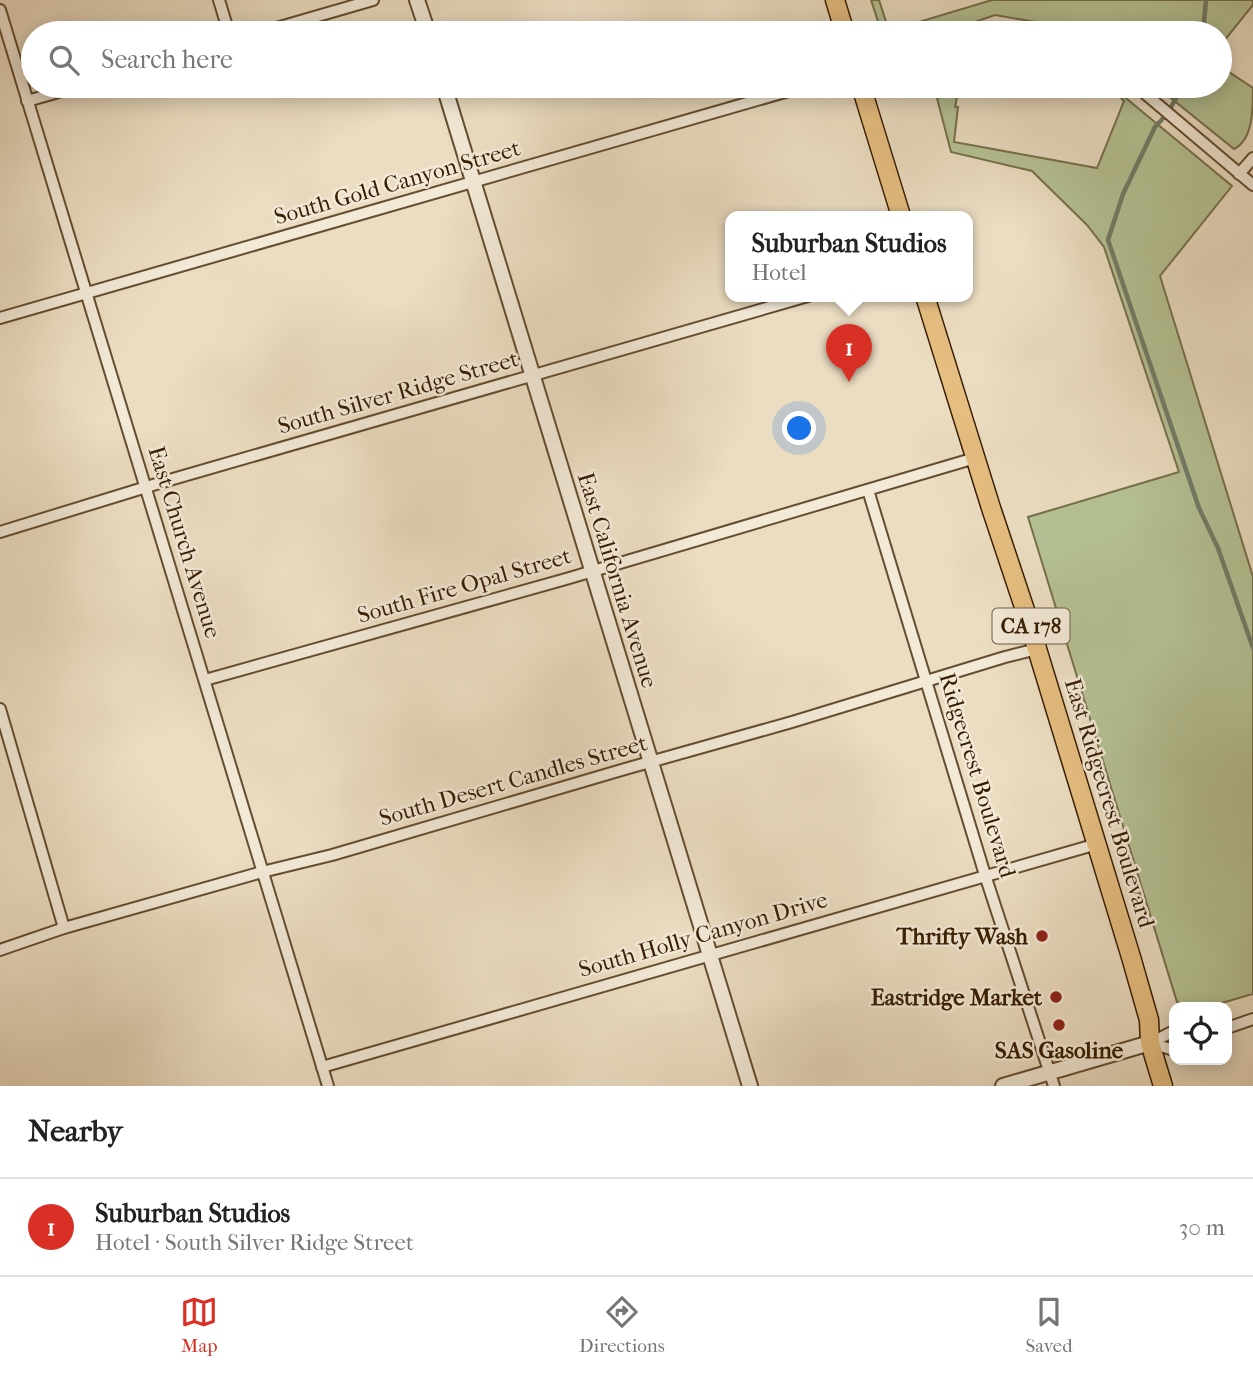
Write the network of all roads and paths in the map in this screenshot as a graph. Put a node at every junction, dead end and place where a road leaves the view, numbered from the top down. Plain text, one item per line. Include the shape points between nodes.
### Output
1 (219, 0) edge
2 (373, 0) edge
3 (417, 0) edge
4 (835, 0) edge
5 (0, 10) edge
6 (225, 21) edge
7 (300, 21) edge
8 (424, 21) edge
9 (841, 21) edge
10 (21, 81) edge
11 (26, 98) edge
12 (37, 98) edge
13 (448, 98) edge
14 (764, 98) edge
15 (865, 98) edge
16 (1150, 98) edge
17 (27, 101) junction
18 (1253, 158) edge
19 (1239, 174) junction
20 (474, 181) junction
21 (1253, 185) edge
22 (899, 211) edge
23 (86, 293) junction
24 (787, 302) edge
25 (927, 302) edge
26 (0, 318) edge
27 (534, 374) junction
28 (975, 458) junction
29 (145, 487) junction
30 (868, 490) junction
31 (0, 532) edge
32 (591, 571) junction
33 (1037, 649) junction
34 (205, 680) junction
35 (928, 681) junction
36 (0, 709) edge
37 (649, 762) junction
38 (1097, 844) junction
39 (262, 872) junction
40 (985, 875) junction
41 (64, 928) junction
42 (0, 950) edge
43 (709, 954) junction
44 (1253, 1019) edge
45 (1232, 1026) edge
46 (1169, 1034) edge
47 (1150, 1043) junction
48 (1169, 1049) edge
49 (322, 1067) junction
50 (1052, 1079) edge
51 (328, 1086) edge
52 (750, 1086) edge
53 (1003, 1086) edge
54 (1163, 1086) edge

1 - 6 street
2 - 7 street
3 - 8 street
4 - 9 main road
5 - 10 street, East Church Avenue
11 - 17 street, East Church Avenue
12 - 17 street
13 - 20 street, East California Avenue
14 - 20 street, South Gold Canyon Street
15 - 22 main road
16 - 19 street
17 - 23 street, East Church Avenue
18 - 19 street
19 - 21 street
20 - 23 street, South Gold Canyon Street
20 - 27 street, East California Avenue
23 - 26 street, South Gold Canyon Street
23 - 29 street, East Church Avenue
24 - 27 street, South Silver Ridge Street
25 - 28 main road, East Ridgecrest Boulevard / CA 178
27 - 29 street, South Silver Ridge Street
27 - 32 street, East California Avenue
28 - 30 street, South Fire Opal Street
28 - 33 main road, East Ridgecrest Boulevard / CA 178
29 - 31 street, South Silver Ridge Street
29 - 34 street, East Church Avenue
30 - 32 street, South Fire Opal Street
30 - 35 street, Ridgecrest Boulevard
32 - 34 street, South Fire Opal Street
32 - 37 street, East California Avenue
33 - 35 street, South Desert Candles Street
33 - 38 main road, East Ridgecrest Boulevard / CA 178
34 - 39 street, East Church Avenue
35 - 37 street, South Desert Candles Street
35 - 40 street, Ridgecrest Boulevard
36 - 41 street
37 - 39 street, South Desert Candles Street
37 - 43 street, East California Avenue
38 - 40 street, South Holly Canyon Drive
38 - 47 main road, East Ridgecrest Boulevard / CA 178 via 1149,1020
39 - 41 street, South Desert Candles Street
39 - 49 street, East Church Avenue
40 - 43 street, South Holly Canyon Drive
40 - 50 street, Ridgecrest Boulevard
41 - 42 street, South Desert Candles Street
43 - 49 street, South Holly Canyon Drive
43 - 52 street, East California Avenue
44 - 45 street
46 - 47 street
47 - 48 street
47 - 50 street
47 - 54 main road, East Ridgecrest Boulevard / CA 178
49 - 51 street, East Church Avenue
50 - 53 street

